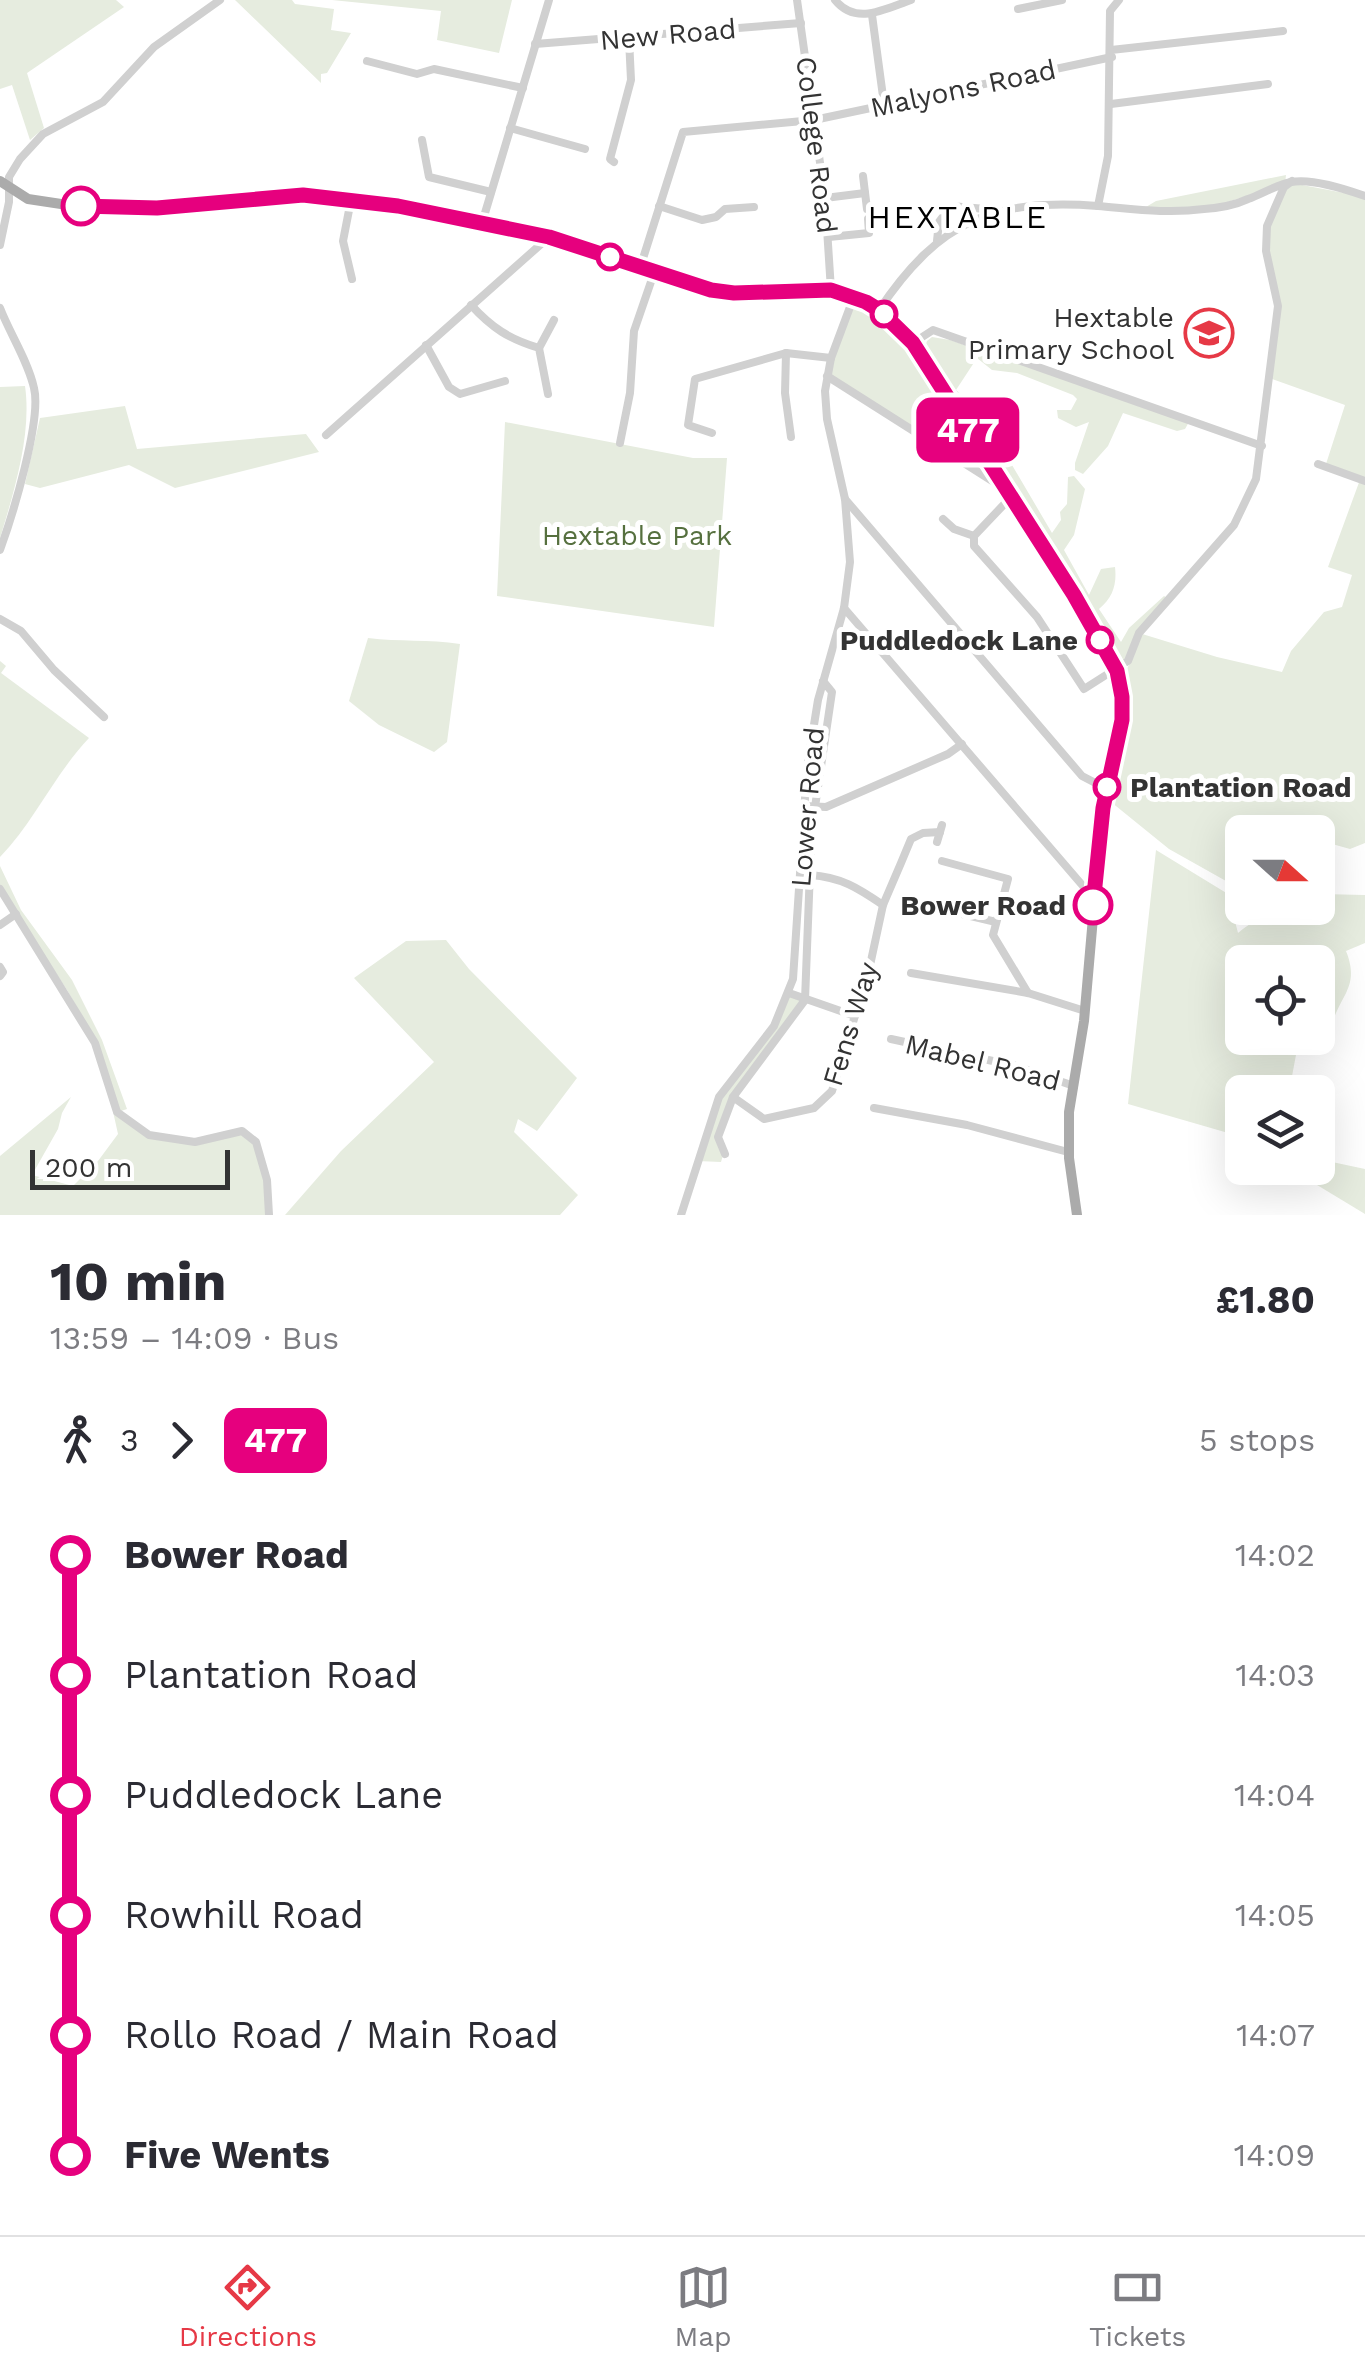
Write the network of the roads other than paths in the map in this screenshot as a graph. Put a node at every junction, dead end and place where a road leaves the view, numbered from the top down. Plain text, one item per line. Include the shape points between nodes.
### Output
1 (220, 0) edge
2 (548, 0) edge
3 (797, 0) edge
4 (835, 0) edge
5 (911, 0) edge
6 (1062, 0) edge
7 (1110, 0) edge
8 (1118, 0) edge
9 (1018, 9) dead end
10 (1110, 11) junction
11 (872, 14) junction
12 (801, 23) junction
13 (1283, 31) dead end
14 (629, 39) junction
15 (535, 44) junction
16 (1111, 53) junction
17 (368, 62) dead end
18 (1268, 84) dead end
19 (522, 88) junction
20 (884, 104) junction
21 (1111, 104) junction
22 (814, 120) junction
23 (510, 128) junction
24 (422, 140) dead end
25 (585, 149) dead end
26 (614, 162) dead end
27 (863, 176) dead end
28 (6, 182) edge
29 (1292, 182) junction
30 (492, 192) junction
31 (865, 193) junction
32 (1365, 196) edge
33 (825, 198) junction
34 (351, 200) junction
35 (660, 206) junction
36 (1098, 206) junction
37 (754, 207) dead end
38 (1001, 210) junction
39 (482, 223) junction
40 (549, 237) junction
41 (829, 237) junction
42 (936, 241) junction
43 (0, 245) edge
44 (640, 268) junction
45 (654, 273) junction
46 (352, 279) dead end
47 (831, 290) junction
48 (853, 299) junction
49 (471, 305) junction
50 (0, 308) edge
51 (879, 310) junction
52 (554, 320) dead end
53 (913, 343) junction
54 (426, 345) junction
55 (539, 348) junction
56 (786, 354) junction
57 (832, 358) junction
58 (827, 376) junction
59 (504, 380) dead end
60 (548, 394) dead end
61 (712, 433) dead end
62 (326, 435) dead end
63 (790, 437) dead end
64 (620, 443) dead end
65 (978, 444) junction
66 (1262, 446) junction
67 (950, 453) junction
68 (1318, 464) dead end
69 (1365, 480) edge
70 (1009, 494) junction
71 (844, 499) junction
72 (943, 519) dead end
73 (974, 536) junction
74 (0, 550) edge
75 (844, 608) junction
76 (0, 620) edge
77 (1117, 671) junction
78 (822, 681) junction
79 (104, 717) dead end
80 (962, 744) junction
81 (1107, 789) junction
82 (804, 806) junction
83 (815, 807) junction
84 (939, 833) dead end
85 (811, 844) dead end
86 (942, 861) dead end
87 (810, 874) junction
88 (0, 890) edge
89 (1094, 890) junction
90 (884, 905) junction
91 (941, 909) dead end
92 (16, 914) junction
93 (996, 922) junction
94 (0, 925) edge
95 (0, 967) edge
96 (911, 973) dead end
97 (0, 976) edge
98 (1028, 993) junction
99 (789, 994) junction
100 (805, 1000) junction
101 (1084, 1011) junction
102 (855, 1016) junction
103 (891, 1039) dead end
104 (1074, 1086) junction
105 (732, 1096) junction
106 (874, 1108) dead end
107 (1068, 1152) junction
108 (725, 1154) dead end
109 (269, 1215) edge
110 (681, 1215) edge
111 (1077, 1215) edge

1 - 28 street via 154,47 103,102 43,134
2 - 15 street
3 - 12 street, College Road
4 - 11 street via 843,9
5 - 11 street
6 - 9 street
7 - 10 street
8 - 10 street
10 - 16 street
11 - 20 street
12 - 14 street, New Road
12 - 22 street, College Road
13 - 16 street, Malyons Road
14 - 15 street, New Road
14 - 26 street via 631,80
15 - 19 street
16 - 20 street, Malyons Road
16 - 21 street
17 - 19 street
18 - 21 street
19 - 23 street
20 - 22 street, Malyons Road
21 - 36 street
22 - 33 street, College Road
22 - 35 street, Malyons Road via 683,132
23 - 25 street
23 - 30 street
24 - 30 street via 428,177
27 - 31 street
28 - 34 main road via 20,196 42,202 112,208 299,196
28 - 43 street
29 - 32 street
29 - 36 street via 1205,209
29 - 66 street via 1267,226 1278,306
30 - 39 street
31 - 33 street
31 - 41 street via 869,233
33 - 41 street, College Road
34 - 39 main road
34 - 46 street via 342,241
35 - 37 street via 702,220 725,209
35 - 44 street
36 - 38 street
38 - 42 street
38 - 42 street via 952,206 939,222
39 - 40 main road
40 - 44 main road
40 - 49 street
41 - 47 street, College Road
42 - 51 street
44 - 45 main road
45 - 47 main road via 734,293
45 - 64 street via 634,330
47 - 48 main road
48 - 51 main road
48 - 57 street, Lower Road
49 - 54 street
49 - 55 street via 492,328
50 - 74 street via 36,404 20,490
51 - 53 main road
52 - 55 street
53 - 65 main road
53 - 66 street via 933,330
54 - 59 street via 449,387 460,394
54 - 62 street
55 - 60 street
56 - 57 street
56 - 61 street via 694,378 688,424
56 - 63 street
57 - 58 street, Lower Road
58 - 67 street
58 - 71 street, Lower Road via 827,419
65 - 67 street
65 - 70 main road
66 - 77 street via 1256,479 1234,525 1139,633
67 - 70 street
68 - 69 street
70 - 73 street
70 - 77 main road
71 - 75 street, Lower Road via 850,562
71 - 81 street via 1082,776
72 - 73 street
73 - 77 street via 974,546 1037,617 1084,689
75 - 78 street, Lower Road
75 - 80 street
76 - 79 street via 21,631
77 - 81 main road via 1122,720
78 - 82 street, Lower Road
78 - 83 street via 832,692
80 - 83 street
80 - 89 street via 1083,886
81 - 89 main road
82 - 83 street
82 - 99 street, Lower Road
84 - 90 street, Fens Way via 912,839
85 - 87 street, Lower Road
86 - 93 street via 1008,879
87 - 90 street via 852,883
87 - 100 street, Lower Road
88 - 92 street
89 - 101 main road
90 - 102 street, Fens Way
91 - 93 street
92 - 94 street
92 - 109 street via 96,1043 117,1112 148,1135 195,1142 242,1132 256,1142
93 - 98 street via 994,936
95 - 97 street
96 - 98 street
98 - 101 street
99 - 100 street
99 - 110 street, Lower Road via 765,1039 719,1097
100 - 102 street
100 - 105 street
101 - 104 main road
102 - 105 street, Fens Way via 834,1088 814,1108 764,1119
103 - 104 street, Mabel Road
104 - 107 main road
105 - 108 street via 718,1137
106 - 107 street
107 - 111 main road

